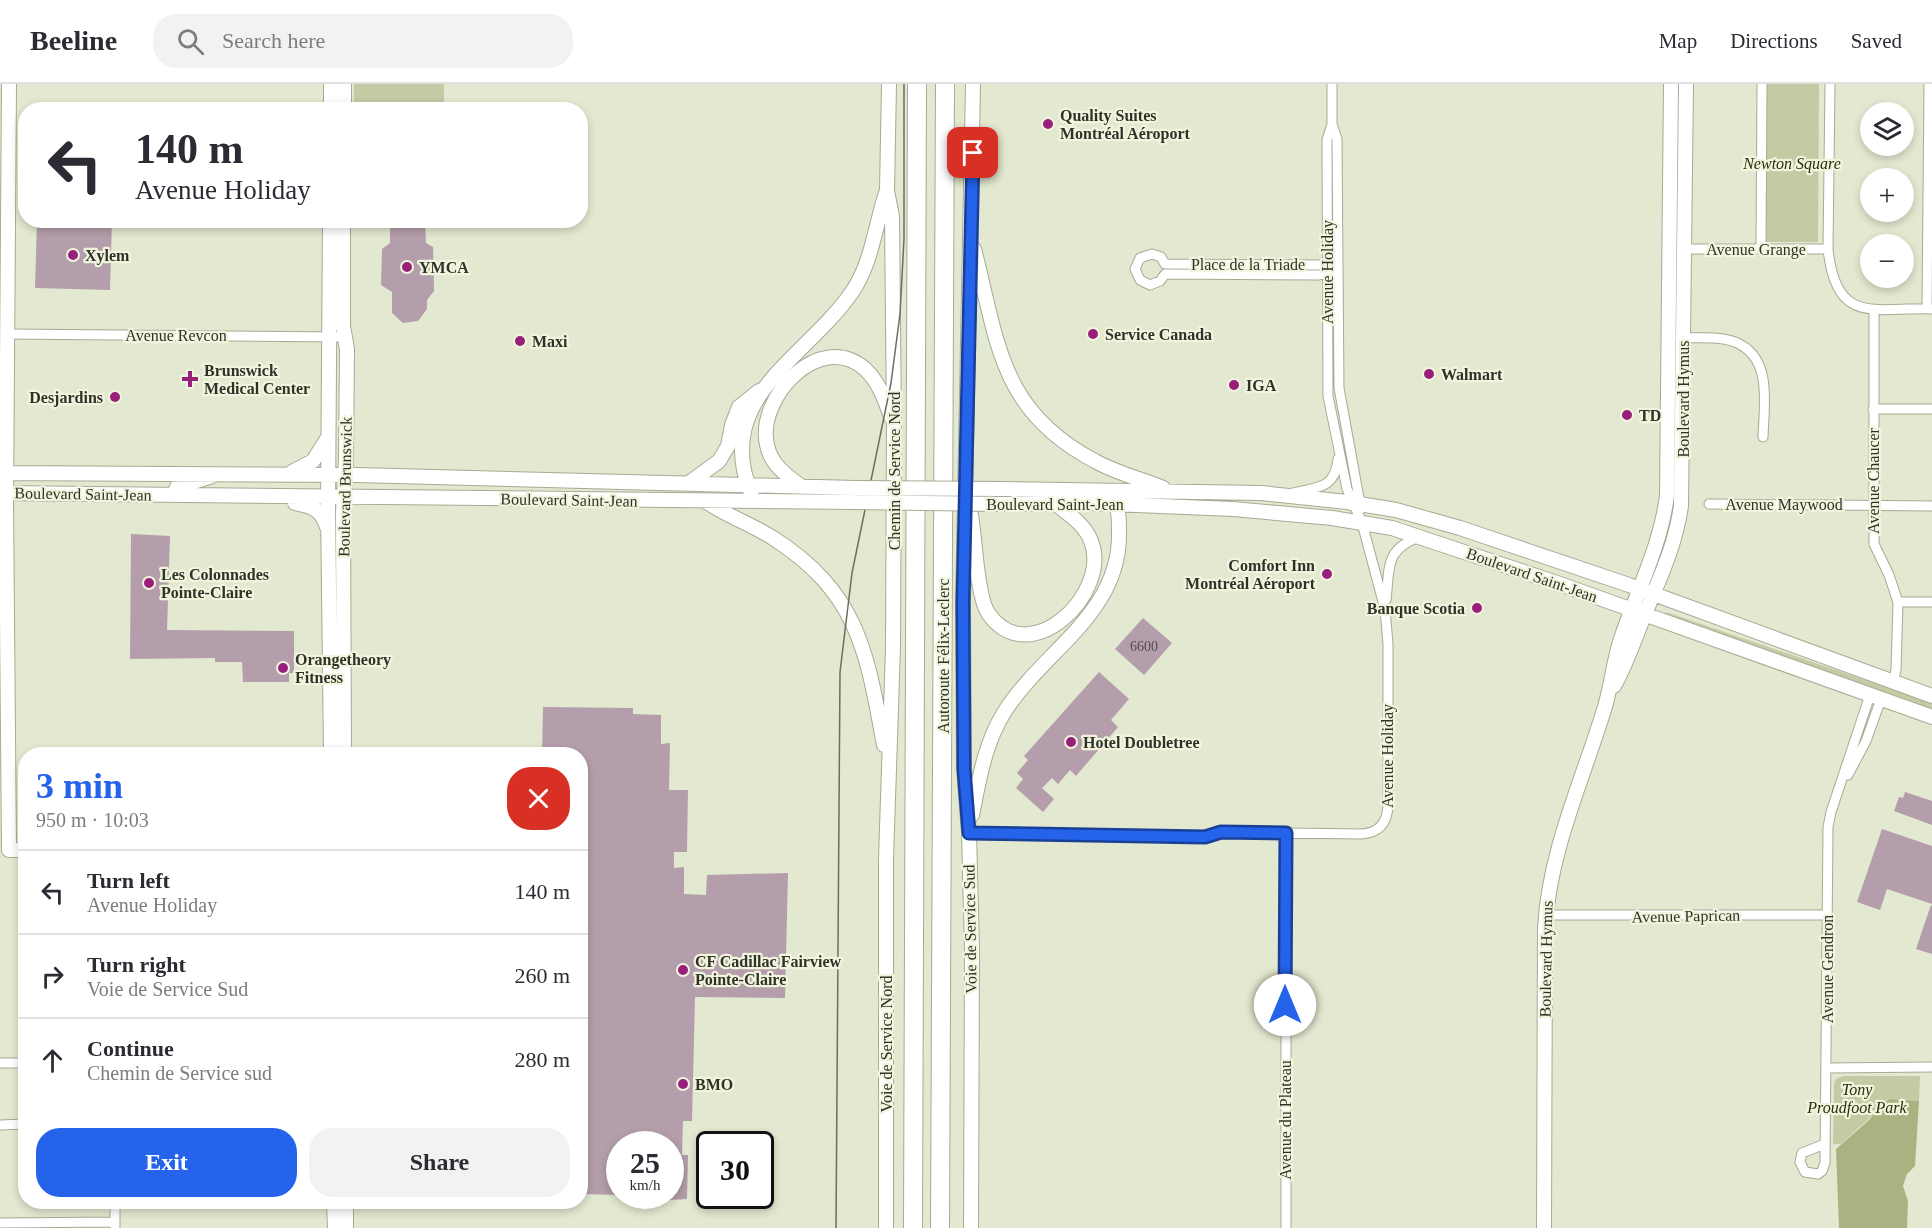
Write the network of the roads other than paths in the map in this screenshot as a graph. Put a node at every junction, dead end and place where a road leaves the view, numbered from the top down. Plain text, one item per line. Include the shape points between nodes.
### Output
1 (9, 84) edge
2 (331, 84) edge
3 (344, 84) edge
4 (889, 84) edge
5 (917, 84) edge
6 (945, 84) edge
7 (973, 84) edge
8 (1332, 84) edge
9 (1671, 84) edge
10 (1686, 84) edge
11 (1762, 84) edge
12 (1830, 84) edge
13 (1929, 84) edge
14 (331, 102) edge
15 (344, 102) edge
16 (1931, 111) edge
17 (1332, 124) junction
18 (1678, 153) junction
19 (886, 191) junction
20 (330, 228) edge
21 (343, 228) edge
22 (972, 239) junction
23 (1685, 249) junction
24 (1761, 249) junction
25 (1828, 249) junction
26 (1165, 269) dead end
27 (1327, 270) junction
28 (1338, 270) junction
29 (1929, 309) edge
30 (1874, 311) junction
31 (7, 334) junction
32 (330, 337) junction
33 (345, 337) junction
34 (1668, 337) junction
35 (1684, 338) junction
36 (763, 388) junction
37 (1873, 409) junction
38 (1932, 409) edge
39 (894, 425) junction
40 (329, 434) junction
41 (1763, 436) dead end
42 (1339, 457) junction
43 (3, 473) edge
44 (220, 473) junction
45 (288, 474) junction
46 (329, 474) junction
47 (344, 475) junction
48 (689, 483) junction
49 (967, 486) junction
50 (748, 487) junction
51 (802, 487) junction
52 (1108, 490) junction
53 (1171, 491) junction
54 (3, 493) edge
55 (174, 495) junction
56 (1286, 495) junction
57 (259, 496) junction
58 (328, 496) junction
59 (343, 497) junction
60 (705, 501) junction
61 (754, 501) junction
62 (1357, 503) junction
63 (1709, 504) dead end
64 (1057, 505) junction
65 (1118, 505) junction
66 (1873, 505) junction
67 (1932, 506) edge
68 (1362, 523) junction
69 (328, 532) junction
70 (1421, 536) junction
71 (1640, 589) junction
72 (1654, 595) junction
73 (1898, 602) junction
74 (1932, 602) edge
75 (1385, 609) junction
76 (1638, 612) junction
77 (1893, 682) junction
78 (1932, 696) edge
79 (1876, 697) junction
80 (4, 717) edge
81 (1932, 717) edge
82 (331, 747) edge
83 (344, 747) edge
84 (888, 764) junction
85 (969, 833) junction
86 (1286, 833) junction
87 (4, 850) edge
88 (886, 859) joint
89 (1545, 915) junction
90 (1827, 915) junction
91 (0, 1063) edge
92 (18, 1063) edge
93 (1932, 1067) edge
94 (1827, 1068) junction
95 (18, 1124) edge
96 (0, 1125) edge
97 (1825, 1144) dead end
98 (115, 1209) edge
99 (334, 1209) edge
100 (346, 1209) edge
101 (0, 1223) edge
102 (115, 1225) edge
103 (335, 1228) edge
104 (346, 1228) edge
105 (886, 1228) edge
106 (913, 1228) edge
107 (940, 1228) edge
108 (970, 1228) edge
109 (1286, 1228) edge
110 (1544, 1228) edge

1 - 31 main road
2 - 14 main road
3 - 15 main road
4 - 19 main road, Chemin de Service Nord
5 - 106 highway, Autoroute Félix-Leclerc
6 - 107 highway, Autoroute Félix-Leclerc
7 - 22 main road
8 - 17 street, Avenue Holiday
9 - 18 main road, Boulevard Hymus
10 - 18 main road, Boulevard Hymus
11 - 24 street
12 - 25 street
13 - 16 street
16 - 29 street
17 - 27 street, Avenue Holiday via 1327,140
17 - 28 street, Avenue Holiday via 1337,139
18 - 23 main road, Boulevard Hymus
18 - 34 main road, Boulevard Hymus
19 - 36 main road via 865,268 852,292
19 - 39 main road, Chemin de Service Nord via 892,216
20 - 32 main road, Boulevard Brunswick
21 - 33 main road, Boulevard Brunswick
22 - 49 main road
22 - 53 main road via 1000,357 1026,404 1059,437 1087,457
23 - 24 street, Avenue Grange
23 - 35 main road, Boulevard Hymus
24 - 25 street, Avenue Grange
25 - 30 street via 1830,274 1838,291 1848,301
26 - 27 street, Place de la Triade via 1320,265
27 - 28 street, Place de la Triade
27 - 42 street, Avenue Holiday via 1328,383
28 - 62 street, Avenue Holiday via 1339,388
29 - 30 street
30 - 37 street, Avenue Chaucer
31 - 32 street, Avenue Revcon
31 - 43 main road
32 - 33 street, Avenue Revcon
32 - 40 main road, Boulevard Brunswick
33 - 47 main road, Boulevard Brunswick
34 - 35 street
34 - 71 main road, Boulevard Hymus via 1667,495 1656,546
35 - 41 street via 1734,341 1754,357 1764,380
35 - 72 main road, Boulevard Hymus via 1681,506 1671,550
36 - 48 main road via 743,402 719,461
36 - 50 main road via 749,412 742,441
37 - 38 street
37 - 66 street, Avenue Chaucer
39 - 51 main road via 882,394 864,368 831,357 804,367 780,392 766,430 773,461
39 - 84 main road, Chemin de Service Nord
40 - 45 main road via 316,458
40 - 46 main road, Boulevard Brunswick
42 - 56 street via 1335,475 1328,484
42 - 62 street, Avenue Holiday
43 - 44 main road, Boulevard Saint-Jean
43 - 54 main road
44 - 45 main road, Boulevard Saint-Jean
44 - 55 main road via 179,486
45 - 46 main road, Boulevard Saint-Jean
46 - 47 main road, Boulevard Saint-Jean
46 - 58 main road, Boulevard Brunswick
47 - 48 main road, Boulevard Saint-Jean
47 - 59 main road, Boulevard Brunswick
48 - 50 main road, Boulevard Saint-Jean
49 - 64 main road via 983,602 996,622 1021,634 1040,633 1064,619 1090,579 1094,556 1090,538 1080,523
49 - 85 main road, Voie de Service Sud via 963,615 964,769
50 - 51 main road, Boulevard Saint-Jean
50 - 61 main road
51 - 52 main road, Boulevard Saint-Jean, bridge
52 - 53 main road, Boulevard Saint-Jean
52 - 65 main road
53 - 56 main road, Boulevard Saint-Jean
54 - 55 main road, Boulevard Saint-Jean
54 - 80 main road
55 - 57 main road, Boulevard Saint-Jean
56 - 62 main road, Boulevard Saint-Jean
57 - 58 main road, Boulevard Saint-Jean
57 - 69 main road via 312,506 323,517
58 - 59 main road, Boulevard Saint-Jean
58 - 69 main road, Boulevard Brunswick
59 - 60 main road, Boulevard Saint-Jean
59 - 83 main road, Boulevard Brunswick
60 - 61 main road, Boulevard Saint-Jean
60 - 84 main road via 792,551 840,601 867,658
61 - 64 main road, Boulevard Saint-Jean, bridge
62 - 68 street, Avenue Holiday
62 - 71 main road, Boulevard Saint-Jean via 1451,526
63 - 66 street, Avenue Maywood
64 - 65 main road, Boulevard Saint-Jean
65 - 68 main road, Boulevard Saint-Jean via 1276,512
65 - 85 main road via 1119,551 1112,580 1097,604 1018,693 1000,719 982,767
66 - 67 street, Avenue Maywood
66 - 73 street, Avenue Chaucer via 1874,544
68 - 70 main road, Boulevard Saint-Jean
68 - 75 street, Avenue Holiday
69 - 82 main road, Boulevard Brunswick
70 - 75 street via 1402,544 1392,557
70 - 76 main road, Boulevard Saint-Jean
71 - 72 main road, Boulevard Saint-Jean
71 - 76 main road, Boulevard Hymus
72 - 76 main road, Boulevard Hymus
72 - 77 main road, Boulevard Saint-Jean
73 - 74 street
73 - 77 street, Avenue Chaucer
75 - 86 street, Avenue Holiday via 1385,821 1378,829 1366,833
76 - 79 main road, Boulevard Saint-Jean
76 - 89 main road, Boulevard Hymus via 1627,662 1608,699 1553,867
77 - 78 main road, Boulevard Saint-Jean
79 - 81 main road, Boulevard Saint-Jean
79 - 90 street, Avenue Gendron via 1828,827
80 - 87 main road
84 - 88 main road, Chemin de Service Nord
85 - 86 street, Avenue Holiday via 1205,837 1221,832
85 - 108 main road, Voie de Service Sud
86 - 109 street, Avenue du Plateau
88 - 105 main road, Voie de Service Nord
89 - 90 street, Avenue Paprican
89 - 110 main road, Boulevard Hymus
90 - 94 street, Avenue Gendron
91 - 92 street
93 - 94 street
94 - 97 street, Avenue Gendron
95 - 96 street
98 - 102 street
99 - 103 main road
100 - 104 main road
101 - 102 street

